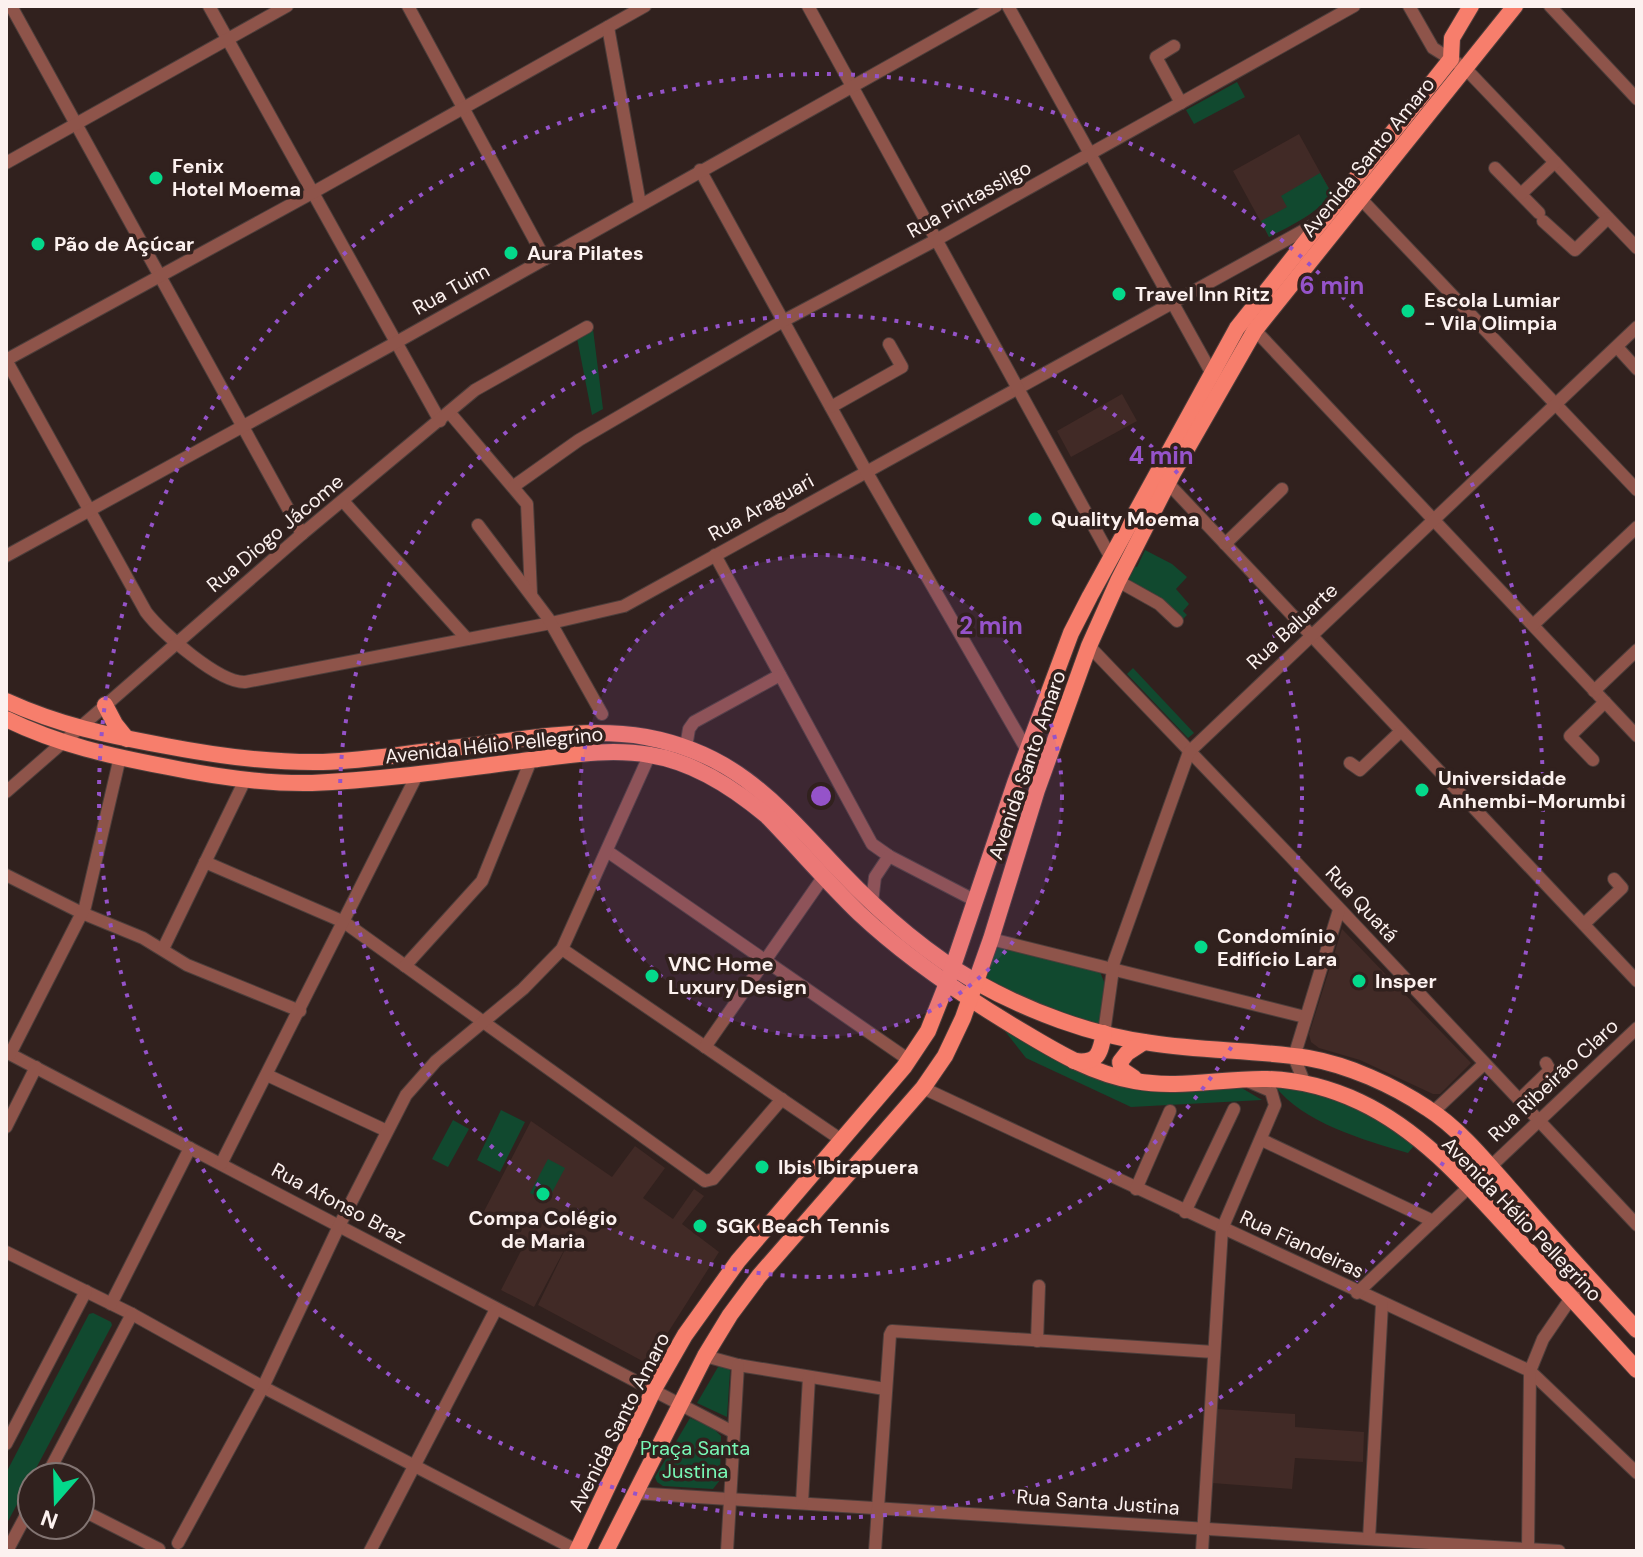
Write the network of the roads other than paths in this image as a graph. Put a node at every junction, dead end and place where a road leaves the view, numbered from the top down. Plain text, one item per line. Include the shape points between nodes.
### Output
1 (11, 6) edge
2 (209, 6) edge
3 (287, 6) edge
4 (408, 6) edge
5 (645, 6) edge
6 (808, 6) edge
7 (996, 6) edge
8 (1008, 6) edge
9 (1354, 6) edge
10 (1409, 6) edge
11 (1471, 6) edge
12 (1515, 6) edge
13 (1550, 6) edge
14 (608, 27) junction
15 (227, 39) junction
16 (1174, 46) dead end
17 (1458, 64) junction
18 (853, 86) junction
19 (1637, 99) edge
20 (1181, 103) junction
21 (464, 108) junction
22 (75, 124) junction
23 (1090, 155) junction
24 (1555, 162) junction
25 (6, 163) edge
26 (1495, 168) dead end
27 (700, 170) junction
28 (312, 193) junction
29 (1521, 194) junction
30 (1354, 196) junction
31 (640, 204) junction
32 (1326, 217) junction
33 (1608, 218) junction
34 (936, 240) junction
35 (1637, 248) edge
36 (545, 259) junction
37 (158, 275) junction
38 (1172, 303) junction
39 (783, 321) junction
40 (587, 327) dead end
41 (1637, 327) edge
42 (1255, 330) junction
43 (395, 343) junction
44 (889, 344) dead end
45 (1617, 347) junction
46 (6, 360) edge
47 (1637, 369) edge
48 (1218, 375) junction
49 (1019, 388) junction
50 (1556, 405) junction
51 (831, 407) junction
52 (444, 416) junction
53 (242, 426) junction
54 (866, 471) junction
55 (1162, 478) junction
56 (514, 486) junction
57 (1282, 489) dead end
58 (1637, 490) edge
59 (343, 501) junction
60 (89, 510) junction
61 (1434, 520) junction
62 (478, 525) dead end
63 (1637, 527) edge
64 (302, 534) junction
65 (1225, 544) junction
66 (715, 555) junction
67 (6, 556) edge
68 (1111, 558) junction
69 (1118, 581) junction
70 (531, 594) junction
71 (1177, 621) dead end
72 (551, 623) junction
73 (1533, 625) junction
74 (1312, 636) junction
75 (467, 639) junction
76 (177, 643) junction
77 (1089, 646) junction
78 (1637, 650) edge
79 (780, 675) junction
80 (1594, 691) junction
81 (6, 701) edge
82 (1605, 702) junction
83 (105, 705) junction
84 (602, 714) dead end
85 (6, 719) edge
86 (79, 729) junction
87 (1401, 731) junction
88 (1637, 736) edge
89 (127, 739) junction
90 (61, 743) junction
91 (686, 747) junction
92 (1028, 752) junction
93 (1189, 752) junction
94 (650, 754) junction
95 (120, 757) junction
96 (1049, 757) junction
97 (531, 760) junction
98 (1593, 760) dead end
99 (1350, 763) dead end
100 (418, 773) junction
101 (245, 780) junction
102 (6, 792) edge
103 (607, 851) junction
104 (889, 856) junction
105 (205, 862) junction
106 (6, 875) edge
107 (824, 876) junction
108 (1614, 879) dead end
109 (974, 900) junction
110 (872, 902) junction
111 (1339, 910) junction
112 (82, 913) junction
113 (344, 922) junction
114 (1584, 924) junction
115 (991, 939) junction
116 (163, 949) junction
117 (562, 949) junction
118 (766, 961) junction
119 (405, 966) junction
120 (954, 966) junction
121 (1113, 969) junction
122 (975, 981) junction
123 (1637, 981) edge
124 (948, 984) junction
125 (969, 998) junction
126 (300, 1011) junction
127 (1305, 1017) junction
128 (484, 1020) junction
129 (1637, 1028) edge
130 (1104, 1033) junction
131 (1144, 1042) junction
132 (705, 1047) junction
133 (8, 1053) edge
134 (1294, 1057) junction
135 (1069, 1059) junction
136 (909, 1060) junction
137 (1546, 1063) dead end
138 (1484, 1064) junction
139 (36, 1067) junction
140 (267, 1075) junction
141 (1243, 1080) junction
142 (1145, 1082) junction
143 (1305, 1084) junction
144 (923, 1088) junction
145 (782, 1099) junction
146 (1519, 1100) junction
147 (1234, 1109) dead end
148 (1170, 1111) dead end
149 (1433, 1112) junction
150 (1538, 1121) junction
151 (6, 1127) edge
152 (387, 1131) junction
153 (840, 1139) junction
154 (1262, 1140) junction
155 (190, 1148) junction
156 (221, 1164) junction
157 (1490, 1166) junction
158 (1469, 1186) junction
159 (1136, 1189) junction
160 (1185, 1212) junction
161 (1433, 1221) junction
162 (1637, 1225) edge
163 (339, 1226) junction
164 (1222, 1229) junction
165 (6, 1252) edge
166 (1586, 1276) junction
167 (1039, 1286) dead end
168 (86, 1291) junction
169 (1357, 1293) junction
170 (1571, 1298) junction
171 (111, 1304) junction
172 (1382, 1304) junction
173 (496, 1309) junction
174 (132, 1314) junction
175 (1637, 1330) edge
176 (1037, 1341) junction
177 (1214, 1352) junction
178 (705, 1356) junction
179 (738, 1365) junction
180 (1637, 1370) edge
181 (1530, 1371) junction
182 (809, 1377) junction
183 (263, 1387) junction
184 (654, 1389) junction
185 (885, 1389) junction
186 (681, 1404) junction
187 (733, 1432) junction
188 (6, 1444) edge
189 (54, 1461) edge
190 (414, 1464) junction
191 (1636, 1469) edge
192 (634, 1493) junction
193 (729, 1499) junction
194 (802, 1503) junction
195 (877, 1508) junction
196 (96, 1517) edge
197 (1203, 1529) junction
198 (1320, 1536) junction
199 (1369, 1539) junction
200 (1413, 1546) edge
201 (182, 1547) edge
202 (158, 1550) edge
203 (1528, 1550) edge
204 (370, 1551) edge
205 (577, 1551) edge
206 (606, 1551) edge
207 (727, 1551) edge
208 (875, 1551) edge
209 (1202, 1551) edge
210 (1320, 1551) edge
211 (1559, 1551) edge

1 - 22 street
2 - 15 street
3 - 15 street
4 - 21 street
5 - 14 street
6 - 18 street
7 - 18 street, Rua Tuim
8 - 23 street
9 - 20 street, Rua Pintassilgo
10 - 17 street via 1433,48
11 - 17 main road, Avenida Santo Amaro via 1452,38
12 - 17 main road, Avenida Santo Amaro
13 - 19 street
14 - 21 street
14 - 31 street
15 - 22 street
15 - 28 street
16 - 20 street via 1156,57
17 - 24 street
17 - 30 main road, Avenida Santo Amaro
18 - 27 street, Rua Tuim
18 - 34 street
20 - 23 street, Rua Pintassilgo
21 - 28 street
21 - 36 street
22 - 25 street
22 - 37 street
23 - 34 street, Rua Pintassilgo
23 - 38 street
24 - 29 street
24 - 33 street
26 - 29 street
27 - 31 street, Rua Tuim
27 - 39 street
28 - 37 street
28 - 43 street
29 - 33 street via 1575,250
30 - 32 main road, Avenida Santo Amaro
30 - 42 main road, Avenida Santo Amaro
30 - 50 street
31 - 36 street, Rua Tuim
32 - 38 street, Rua Araguari
32 - 48 main road, Avenida Santo Amaro via 1241,322
33 - 35 street
34 - 39 street, Rua Pintassilgo
34 - 49 street
36 - 43 street, Rua Tuim
37 - 46 street
37 - 53 street
38 - 48 street
38 - 49 street, Rua Araguari
39 - 51 street
39 - 56 street, Rua Pintassilgo via 604,425
40 - 52 street, Rua Diogo Jácome via 503,372
41 - 45 street, Rua Baluarte
42 - 48 main road, Avenida Santo Amaro
42 - 61 street
43 - 52 street
43 - 53 street, Rua Tuim
44 - 51 street via 902,367
45 - 47 street
45 - 50 street, Rua Baluarte
46 - 60 street, Rua Araguari
48 - 55 main road, Avenida Santo Amaro
49 - 54 street, Rua Araguari
49 - 68 street
50 - 58 street
50 - 61 street, Rua Baluarte
51 - 54 street
52 - 56 street
52 - 59 street, Rua Diogo Jácome
53 - 60 street, Rua Tuim
53 - 64 street
54 - 66 street, Rua Araguari
54 - 92 street
55 - 65 street
55 - 68 main road, Avenida Santo Amaro
55 - 69 main road, Avenida Santo Amaro
56 - 70 street via 529,509
57 - 65 street
59 - 64 street, Rua Diogo Jácome
59 - 75 street
60 - 67 street, Rua Tuim
60 - 76 street, Rua Araguari via 146,612
61 - 73 street
61 - 74 street, Rua Baluarte
62 - 70 street
63 - 73 street
64 - 76 street, Rua Diogo Jácome
65 - 74 street
66 - 72 street, Rua Araguari via 624,606
66 - 79 street
68 - 92 main road, Avenida Santo Amaro via 1071,633
69 - 71 street
69 - 77 main road, Avenida Santo Amaro
70 - 72 street
72 - 75 street, Rua Araguari
72 - 84 street
73 - 80 street
74 - 87 street
74 - 93 street, Rua Baluarte
75 - 76 street, Rua Araguari via 240,682 225,678
76 - 83 street, Rua Diogo Jácome
77 - 93 street, Rua Quatá
77 - 96 main road, Avenida Santo Amaro
78 - 80 street
79 - 91 street via 694,722
79 - 104 street via 869,838
80 - 82 street
81 - 86 main road, Avenida Hélio Pellegrino
82 - 88 street
82 - 98 street via 1570,736
83 - 86 street, Rua Diogo Jácome
83 - 89 main road
85 - 90 main road, Avenida Hélio Pellegrino
86 - 89 main road, Avenida Hélio Pellegrino
86 - 90 street, Rua Diogo Jácome
87 - 99 street via 1360,770
87 - 114 street
89 - 91 main road, Avenida Hélio Pellegrino via 287,762 329,762 581,733 629,735
90 - 95 main road, Avenida Hélio Pellegrino
90 - 102 street, Rua Diogo Jácome
91 - 110 main road, Avenida Hélio Pellegrino via 710,757 785,810
92 - 96 street
92 - 109 main road, Avenida Santo Amaro
93 - 111 street, Rua Quatá
93 - 121 street, Rua Baluarte
94 - 97 main road, Avenida Hélio Pellegrino via 596,752
94 - 103 street
94 - 107 main road, Avenida Hélio Pellegrino via 735,790
95 - 101 main road, Avenida Hélio Pellegrino
95 - 112 street
96 - 115 main road, Avenida Santo Amaro
97 - 100 main road, Avenida Hélio Pellegrino
97 - 119 street via 482,881
100 - 101 main road, Avenida Hélio Pellegrino via 313,783
100 - 113 street
101 - 105 street
103 - 117 street
103 - 118 street
104 - 109 street
104 - 110 street via 875,877
105 - 113 street
105 - 116 street
106 - 112 street
107 - 118 street
107 - 124 main road, Avenida Hélio Pellegrino via 886,937
108 - 114 street via 1622,888
109 - 120 main road, Avenida Santo Amaro
110 - 120 main road, Avenida Hélio Pellegrino
111 - 127 street
111 - 138 street, Rua Quatá
112 - 116 street
112 - 133 street
113 - 119 street
113 - 126 street
114 - 123 street
115 - 121 street
115 - 122 main road, Avenida Santo Amaro
116 - 126 street via 194,968
117 - 128 street
117 - 132 street
118 - 132 street
118 - 136 street
119 - 128 street
120 - 122 main road, Avenida Hélio Pellegrino
120 - 124 main road, Avenida Santo Amaro
121 - 127 street
121 - 130 street, Rua Baluarte
122 - 125 main road, Avenida Santo Amaro
122 - 130 main road, Avenida Hélio Pellegrino
124 - 125 main road, Avenida Hélio Pellegrino
124 - 136 main road, Avenida Santo Amaro
125 - 135 main road, Avenida Hélio Pellegrino
125 - 144 main road, Avenida Santo Amaro via 945,1056
126 - 140 street
127 - 134 street
128 - 145 street via 705,1181 713,1179
128 - 152 street via 422,1076
129 - 150 street, Rua Ribeirão Claro
130 - 131 main road, Avenida Hélio Pellegrino
130 - 135 main road via 1094,1060
131 - 134 main road, Avenida Hélio Pellegrino
131 - 142 main road via 1120,1062 1125,1072
132 - 145 street
133 - 139 street, Rua Afonso Braz
134 - 143 street
134 - 149 main road, Avenida Hélio Pellegrino via 1358,1073
135 - 142 main road, Avenida Hélio Pellegrino
136 - 153 main road, Avenida Santo Amaro
137 - 146 street via 1550,1070
138 - 146 street, Rua Quatá
138 - 149 street
139 - 151 street
139 - 155 street, Rua Afonso Braz
140 - 152 street
140 - 156 street
141 - 142 main road, Avenida Hélio Pellegrino
141 - 143 main road, Avenida Hélio Pellegrino
141 - 154 street via 1271,1091 1275,1098
143 - 158 main road, Avenida Hélio Pellegrino via 1361,1103 1405,1128
144 - 159 street, Rua Fiandeiras
144 - 178 main road, Avenida Santo Amaro via 759,1276
145 - 153 street
146 - 150 street, Rua Quatá
147 - 160 street
148 - 159 street
149 - 157 main road, Avenida Hélio Pellegrino
150 - 157 street, Rua Ribeirão Claro
150 - 162 street, Rua Quatá
152 - 163 street
153 - 184 main road, Avenida Santo Amaro via 738,1261
154 - 161 street
154 - 164 street
155 - 156 street, Rua Afonso Braz
155 - 171 street
156 - 163 street, Rua Afonso Braz
157 - 158 street, Rua Ribeirão Claro
157 - 166 main road, Avenida Hélio Pellegrino
158 - 161 street, Rua Ribeirão Claro
158 - 170 main road, Avenida Hélio Pellegrino
159 - 160 street, Rua Fiandeiras
160 - 164 street, Rua Fiandeiras
161 - 169 street, Rua Ribeirão Claro
163 - 173 street, Rua Afonso Braz
163 - 183 street
164 - 169 street, Rua Fiandeiras
164 - 177 street
165 - 168 street
166 - 170 street
166 - 175 main road, Avenida Hélio Pellegrino
167 - 176 street
168 - 171 street
168 - 188 street
169 - 172 street, Rua Fiandeiras
170 - 180 main road, Avenida Hélio Pellegrino
170 - 181 street via 1543,1339
171 - 174 street
172 - 181 street, Rua Fiandeiras
172 - 199 street
173 - 184 street, Rua Afonso Braz
173 - 190 street
174 - 183 street
174 - 189 street
176 - 177 street
176 - 185 street via 892,1331
177 - 197 street
178 - 179 street
178 - 186 main road, Avenida Santo Amaro
179 - 182 street
179 - 187 street
181 - 191 street, Rua Fiandeiras
181 - 203 street
182 - 185 street
182 - 194 street
183 - 190 street
183 - 201 street
184 - 186 street, Rua Afonso Braz
184 - 205 main road, Avenida Santo Amaro
185 - 195 street
186 - 187 street, Rua Afonso Braz
186 - 192 main road, Avenida Santo Amaro
187 - 193 street
190 - 204 street
190 - 205 street
192 - 193 street, Rua Santa Justina
192 - 206 main road, Avenida Santo Amaro
193 - 194 street, Rua Santa Justina
193 - 207 street
194 - 195 street, Rua Santa Justina
195 - 197 street, Rua Santa Justina
195 - 208 street
196 - 202 street
197 - 198 street, Rua Santa Justina
197 - 209 street
198 - 199 street, Rua Santa Justina
198 - 210 street
199 - 200 street, Rua Santa Justina
200 - 203 street, Rua Santa Justina
201 - 202 street via 167,1542
203 - 211 street, Rua Santa Justina

